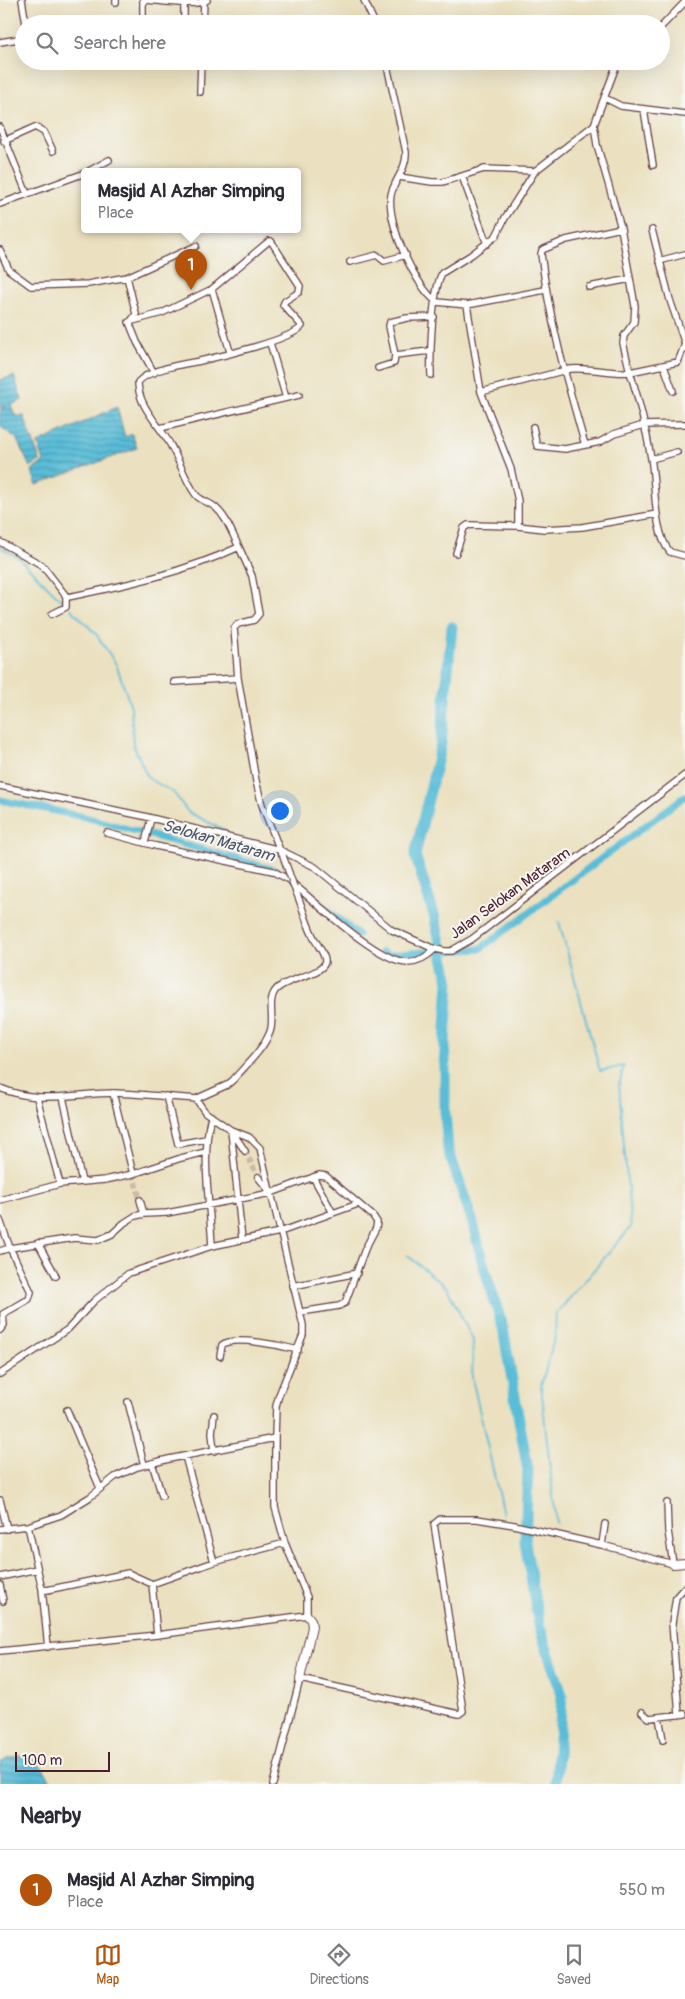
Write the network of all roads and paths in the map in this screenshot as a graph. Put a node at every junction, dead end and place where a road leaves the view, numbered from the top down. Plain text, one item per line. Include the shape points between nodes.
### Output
1 (22, 0) edge
2 (145, 0) edge
3 (364, 0) edge
4 (205, 1) edge
5 (184, 2) junction
6 (685, 2) edge
7 (24, 15) edge
8 (144, 15) edge
9 (184, 15) edge
10 (204, 15) edge
11 (371, 15) edge
12 (670, 18) edge
13 (15, 40) edge
14 (0, 42) edge
15 (201, 70) edge
16 (388, 70) edge
17 (615, 70) edge
18 (200, 92) dead end
19 (604, 98) junction
20 (644, 110) junction
21 (685, 114) edge
22 (594, 125) junction
23 (0, 127) edge
24 (4, 141) junction
25 (53, 151) dead end
26 (109, 160) dead end
27 (653, 165) dead end
28 (94, 168) edge
29 (535, 171) junction
30 (399, 176) junction
31 (462, 176) junction
32 (81, 177) edge
33 (27, 194) junction
34 (0, 204) edge
35 (621, 228) junction
36 (652, 230) dead end
37 (487, 244) junction
38 (196, 246) dead end
39 (0, 250) edge
40 (685, 254) edge
41 (406, 255) junction
42 (660, 261) junction
43 (350, 262) dead end
44 (127, 277) junction
45 (630, 279) junction
46 (589, 287) dead end
47 (212, 289) junction
48 (545, 290) junction
49 (440, 303) junction
50 (467, 305) junction
51 (434, 317) junction
52 (129, 322) junction
53 (270, 342) junction
54 (685, 344) edge
55 (430, 351) junction
56 (230, 352) junction
57 (395, 355) junction
58 (664, 366) junction
59 (378, 368) dead end
60 (564, 371) junction
61 (630, 372) junction
62 (154, 373) junction
63 (431, 375) dead end
64 (673, 391) dead end
65 (481, 392) junction
66 (299, 395) dead end
67 (286, 398) junction
68 (684, 424) edge
69 (644, 425) junction
70 (533, 427) dead end
71 (160, 428) junction
72 (585, 445) junction
73 (676, 452) dead end
74 (651, 459) junction
75 (657, 514) junction
76 (518, 526) junction
77 (0, 542) edge
78 (239, 547) junction
79 (456, 554) dead end
80 (685, 556) edge
81 (66, 596) junction
82 (52, 614) dead end
83 (238, 678) junction
84 (174, 682) dead end
85 (685, 775) edge
86 (0, 786) edge
87 (151, 818) junction
88 (106, 833) dead end
89 (145, 842) junction
90 (282, 853) junction
91 (434, 948) junction
92 (0, 1088) edge
93 (113, 1093) junction
94 (166, 1096) junction
95 (62, 1097) junction
96 (38, 1098) junction
97 (196, 1099) junction
98 (211, 1116) junction
99 (232, 1130) junction
100 (206, 1138) junction
101 (245, 1151) tunnel mouth
102 (206, 1152) junction
103 (133, 1174) junction
104 (258, 1177) tunnel mouth
105 (313, 1177) junction
106 (82, 1182) junction
107 (60, 1184) junction
108 (271, 1193) junction
109 (0, 1200) edge
110 (140, 1200) tunnel mouth
111 (237, 1200) junction
112 (358, 1204) junction
113 (210, 1205) junction
114 (333, 1213) junction
115 (144, 1214) junction
116 (0, 1220) edge
117 (280, 1232) junction
118 (242, 1240) junction
119 (38, 1243) junction
120 (212, 1246) junction
121 (10, 1248) junction
122 (0, 1251) edge
123 (357, 1273) junction
124 (56, 1276) dead end
125 (293, 1286) junction
126 (301, 1312) junction
127 (0, 1330) edge
128 (298, 1350) junction
129 (220, 1356) dead end
130 (0, 1374) edge
131 (128, 1402) dead end
132 (67, 1410) dead end
133 (214, 1415) dead end
134 (275, 1438) junction
135 (214, 1451) junction
136 (185, 1456) junction
137 (152, 1463) junction
138 (144, 1465) junction
139 (100, 1488) junction
140 (162, 1496) dead end
141 (0, 1500) edge
142 (667, 1503) dead end
143 (605, 1524) dead end
144 (28, 1526) junction
145 (3, 1529) edge
146 (285, 1543) junction
147 (602, 1545) junction
148 (214, 1562) junction
149 (685, 1563) edge
150 (673, 1564) junction
151 (36, 1569) junction
152 (0, 1577) edge
153 (152, 1584) junction
154 (0, 1585) edge
155 (685, 1587) edge
156 (42, 1589) junction
157 (3, 1601) dead end
158 (307, 1616) junction
159 (157, 1635) junction
160 (48, 1647) junction
161 (0, 1651) edge
162 (300, 1679) junction
163 (642, 1712) dead end
164 (682, 1715) edge
165 (659, 1718) junction
166 (663, 1740) dead end
167 (273, 1784) edge

1 - 7 street
2 - 5 street
2 - 8 street
3 - 11 street
4 - 5 street
4 - 10 street
5 - 9 street
6 - 12 street
13 - 14 street
15 - 18 street
16 - 30 street via 406,152
17 - 19 street
19 - 20 street
19 - 22 street
20 - 21 street
20 - 27 street
22 - 29 street
22 - 35 street
23 - 24 street
24 - 25 street via 35,127 44,132
24 - 33 street
26 - 28 street
29 - 31 street via 488,168
29 - 37 street via 496,236
30 - 31 street via 432,182
30 - 41 street via 391,198 392,216 397,239
31 - 37 street
32 - 33 street
33 - 34 street
35 - 45 street
35 - 48 street via 566,240 542,250
36 - 42 street
37 - 49 street via 442,273
38 - 44 street
39 - 44 street via 8,270 31,286 88,284
40 - 42 street
41 - 43 street via 384,261 377,255
41 - 49 street via 418,281
42 - 54 street
44 - 52 street via 136,314
45 - 46 street
45 - 61 street via 635,316 623,343
47 - 52 street via 162,312
47 - 53 street via 271,240 300,286 299,292 282,305 302,326
47 - 56 street
48 - 50 street
48 - 60 street
49 - 50 street
49 - 51 street
50 - 65 street
51 - 55 street
51 - 57 street via 390,322
52 - 62 street
53 - 56 street
53 - 67 street
54 - 58 street via 679,362
55 - 57 street
55 - 63 street
56 - 62 street
57 - 59 street via 394,364
58 - 61 street
58 - 64 street
60 - 61 street via 583,368 611,373
60 - 65 street
60 - 72 street
61 - 69 street
62 - 71 street via 140,379 138,385 145,408
65 - 76 street via 511,469 518,501
66 - 67 street
67 - 71 street
68 - 69 street
69 - 72 street
69 - 74 street
70 - 72 street via 537,446 565,449
71 - 78 street via 190,487 224,518
73 - 74 street
74 - 75 street
75 - 76 street via 582,527 544,529
75 - 80 street via 666,547 674,554
76 - 79 street via 465,526
77 - 81 street via 42,565
78 - 81 street via 208,562 177,571
78 - 83 street via 252,576 258,614 254,620 234,628
81 - 82 street via 66,607
83 - 84 street
83 - 90 street via 262,805
85 - 91 street, Jalan Selokan Mataram via 465,944 451,951
86 - 87 street
87 - 89 street
87 - 90 street
88 - 89 street
89 - 91 street via 273,871 289,880 374,950 393,960 409,962 428,956
90 - 91 street via 308,862 321,871 386,927
90 - 97 street, bridge via 325,964 278,988 272,998 272,1022 266,1040 227,1085
92 - 96 street
93 - 94 street
93 - 95 street
93 - 103 street
94 - 97 street
94 - 100 street via 178,1144
95 - 96 street
95 - 106 street
96 - 107 street
97 - 98 street
98 - 99 street
98 - 100 street
99 - 101 street
99 - 108 street via 249,1137 260,1148
99 - 111 street
100 - 102 street
102 - 103 street
102 - 113 street
103 - 106 street
104 - 108 street
105 - 108 street
105 - 112 street via 326,1176
105 - 114 street
106 - 107 street
107 - 109 street
108 - 111 street
108 - 117 street
110 - 115 street
111 - 113 street
111 - 118 street
112 - 114 street
112 - 123 street via 377,1222
113 - 115 street
113 - 120 street
114 - 117 street
115 - 119 street via 129,1219 112,1234 98,1240 74,1238
116 - 121 street
117 - 118 street
117 - 125 street
118 - 120 street
119 - 121 street
119 - 124 street
120 - 130 street via 129,1273 94,1301 68,1330
121 - 122 street
121 - 127 street via 31,1295 3,1314 4,1325
123 - 125 street
123 - 126 street via 345,1303
125 - 126 street
126 - 128 street via 303,1335
128 - 129 street via 264,1342 229,1341 222,1346
128 - 134 street via 279,1395
131 - 138 street
132 - 139 street
133 - 135 street
134 - 135 street
134 - 146 street via 275,1507
135 - 136 street
136 - 137 street
136 - 148 street
137 - 138 street
137 - 140 street
138 - 139 street via 124,1472
139 - 144 street via 61,1515
141 - 145 street
142 - 150 street
143 - 147 street
144 - 145 street
144 - 151 street
146 - 148 street
146 - 158 street via 307,1597
147 - 150 street
147 - 162 street via 477,1520 440,1519 434,1524 462,1713
148 - 153 street
149 - 150 street
151 - 152 street
151 - 156 street
153 - 156 street via 128,1572
153 - 159 street
154 - 157 street
155 - 164 street via 676,1597 672,1623 673,1659
156 - 160 street
158 - 159 street
158 - 162 street via 312,1627
159 - 160 street
160 - 161 street
162 - 167 street
163 - 165 street via 649,1718
164 - 165 street
165 - 166 street

